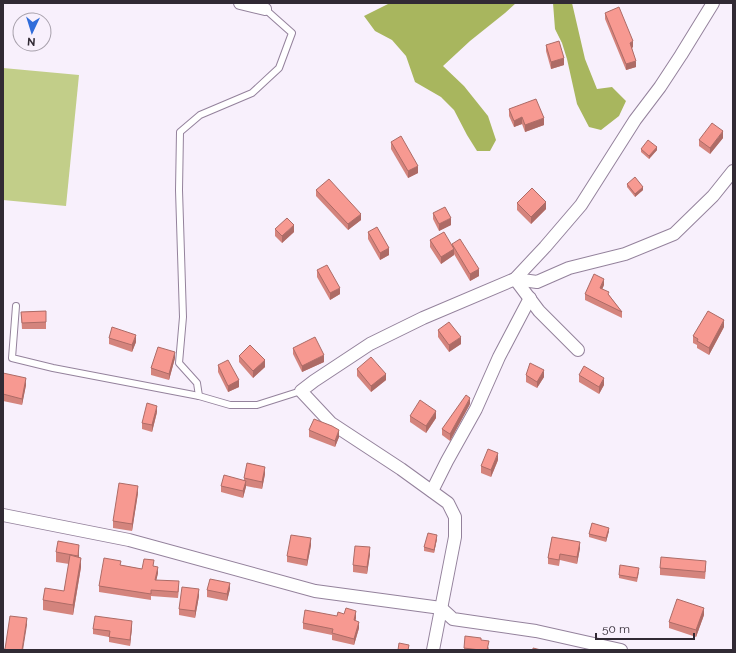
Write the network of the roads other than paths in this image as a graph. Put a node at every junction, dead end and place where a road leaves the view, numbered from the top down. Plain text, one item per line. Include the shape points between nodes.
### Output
1 (240, 3) edge
2 (713, 3) edge
3 (265, 9) joint
4 (733, 171) edge
5 (515, 279) junction
6 (530, 298) junction
7 (16, 306) dead end
8 (578, 350) dead end
9 (301, 391) junction
10 (199, 396) junction
11 (432, 491) junction
12 (3, 515) edge
13 (441, 608) junction
14 (433, 650) edge
15 (621, 650) edge

1 - 3 street
2 - 5 street via 581,205
3 - 10 lane via 292,33 279,68 252,93 200,115 180,132 183,317 179,363 197,383
4 - 5 street via 713,196 674,234 625,254 569,268 537,282
5 - 6 street
5 - 9 street via 370,344
6 - 8 street via 539,311
6 - 11 street via 499,357 476,409
7 - 10 lane via 12,358 60,370
9 - 10 lane via 256,405 230,405
9 - 11 street via 331,423
11 - 13 street via 448,503 455,517 455,536
12 - 13 street via 129,540 315,591
13 - 14 street
13 - 15 street via 453,619 536,631

